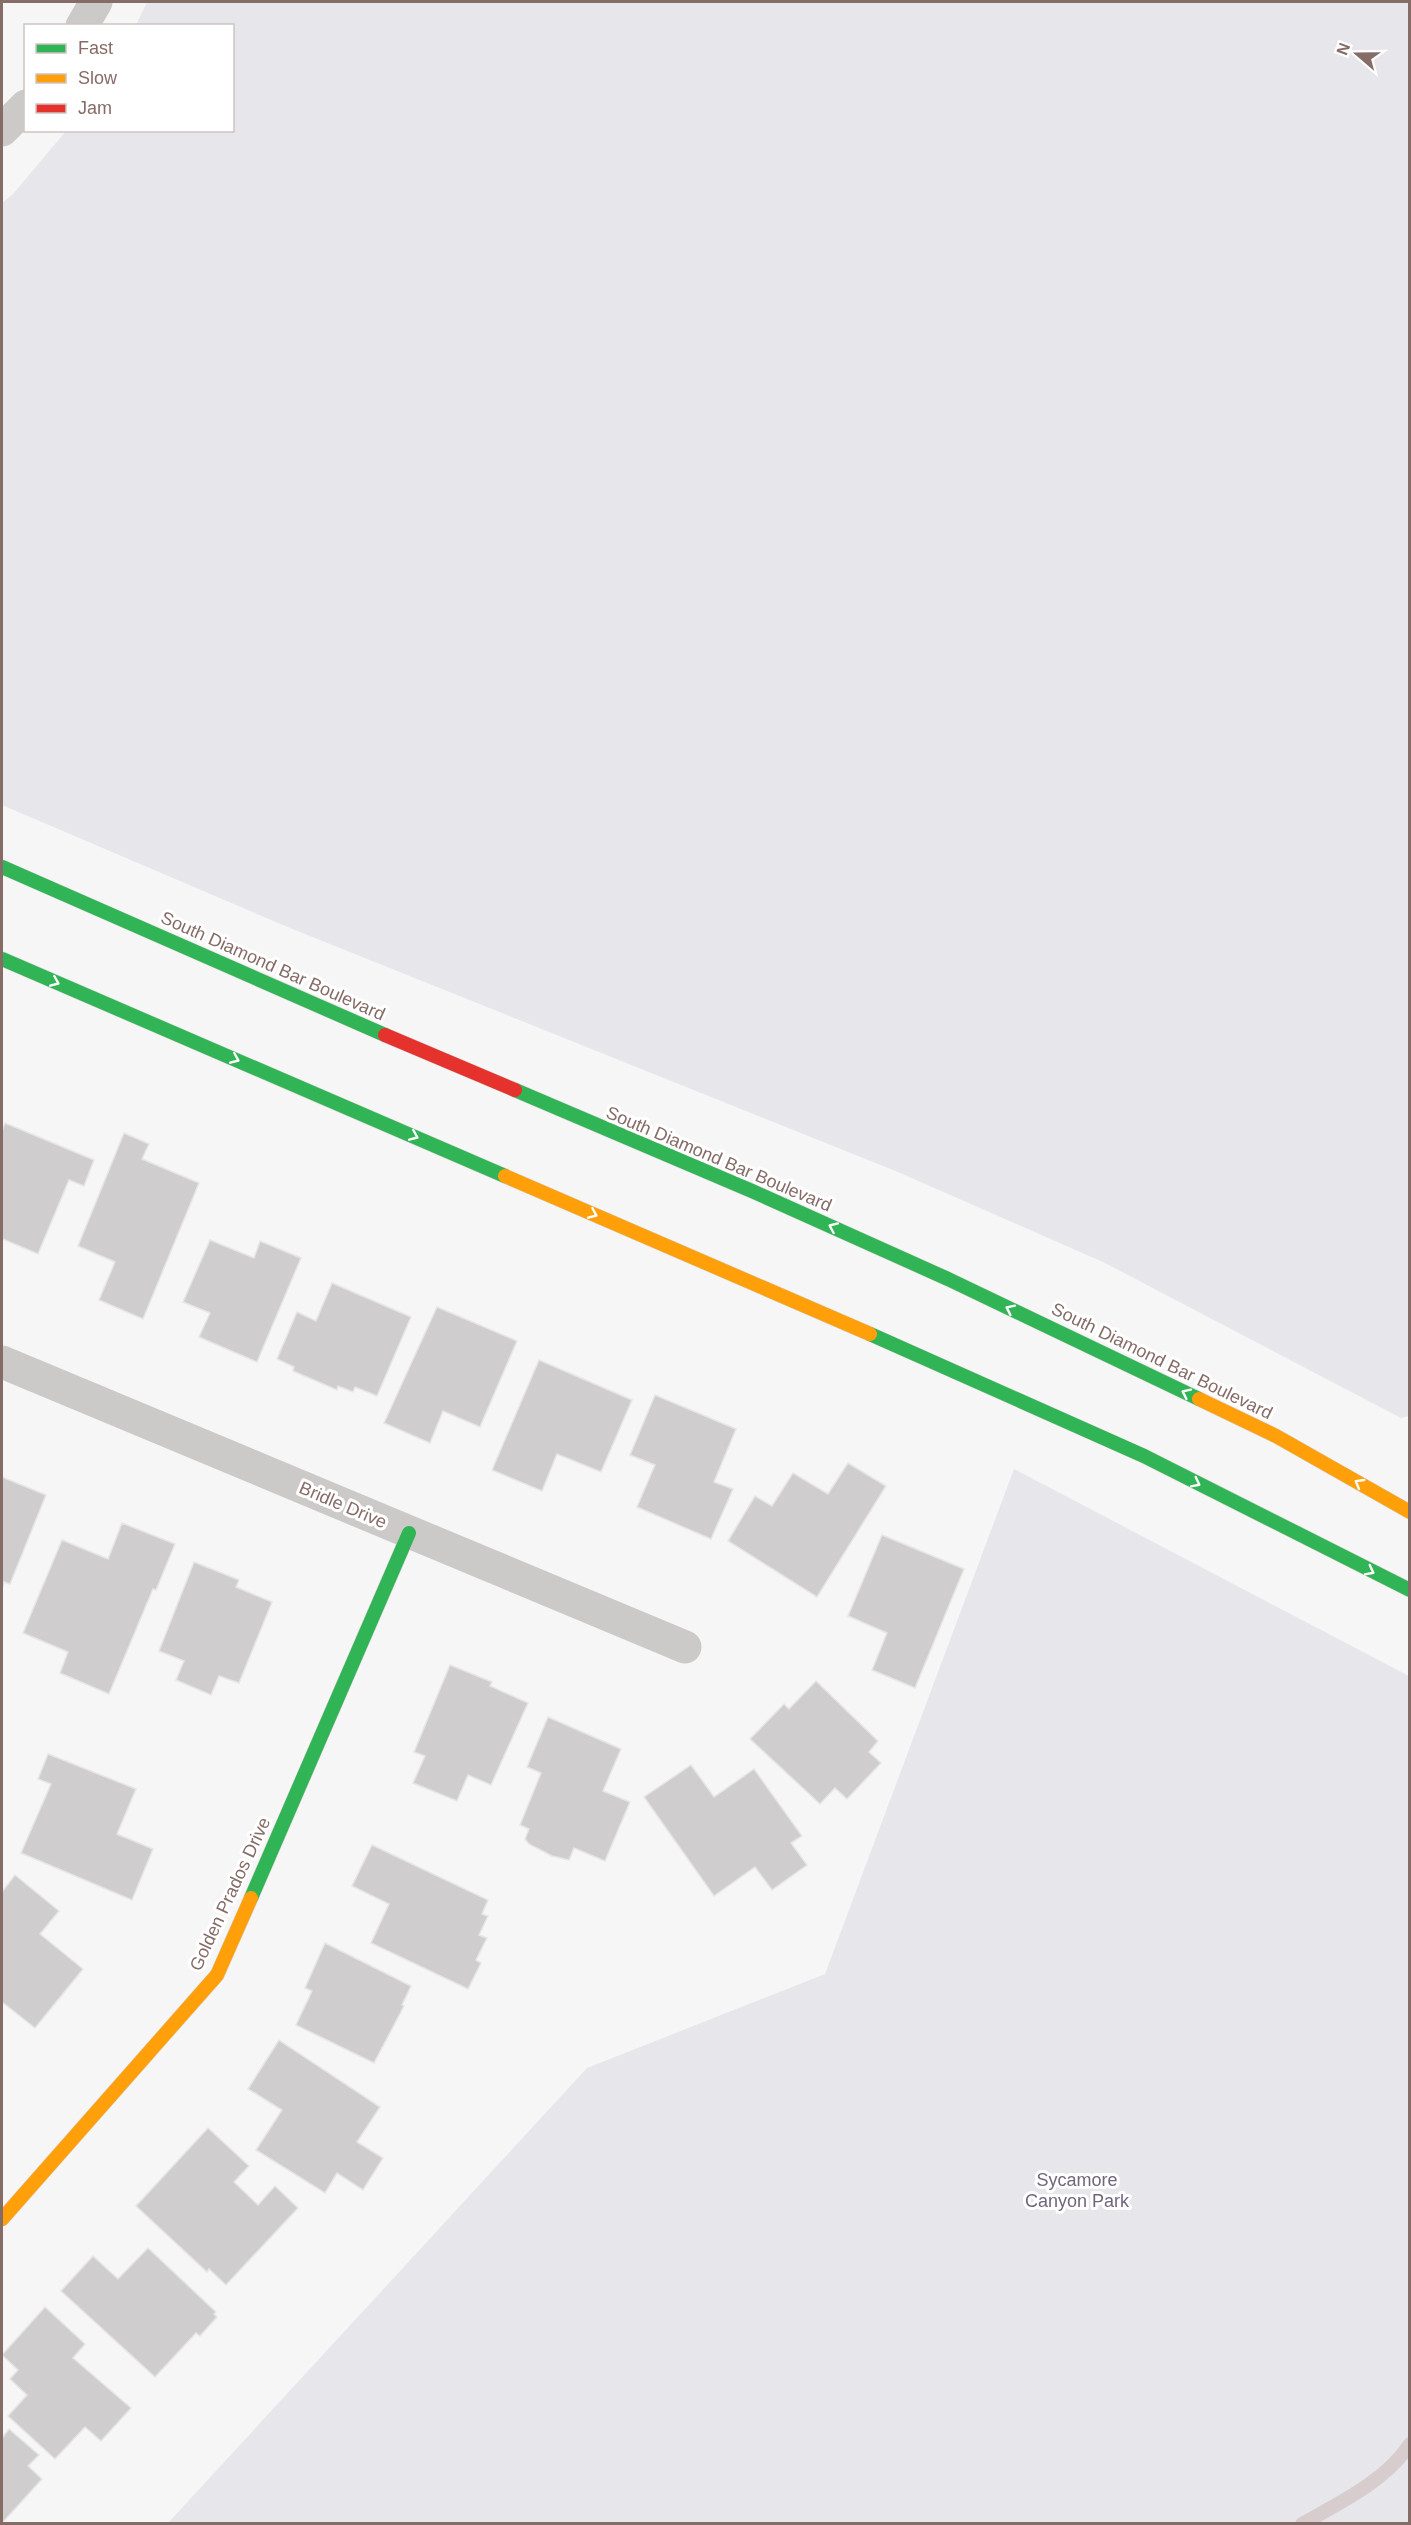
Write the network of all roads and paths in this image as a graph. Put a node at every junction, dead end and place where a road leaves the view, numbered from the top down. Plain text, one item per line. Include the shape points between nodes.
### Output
1 (96, 2) edge
2 (83, 24) edge
3 (24, 108) edge
4 (2, 130) edge
5 (2, 867) edge
6 (2, 959) edge
7 (2, 1362) edge
8 (1410, 1512) edge
9 (409, 1533) junction
10 (1410, 1590) edge
11 (686, 1647) dead end
12 (2, 2218) edge

1 - 2 street
3 - 4 street
8 -> 5 main road, South Diamond Bar Boulevard via 1276,1436 948,1279
6 -> 10 main road via 1144,1456
7 - 9 street, Bridle Drive
9 - 11 street, Bridle Drive
9 - 12 main road, Golden Prados Drive via 217,1975

